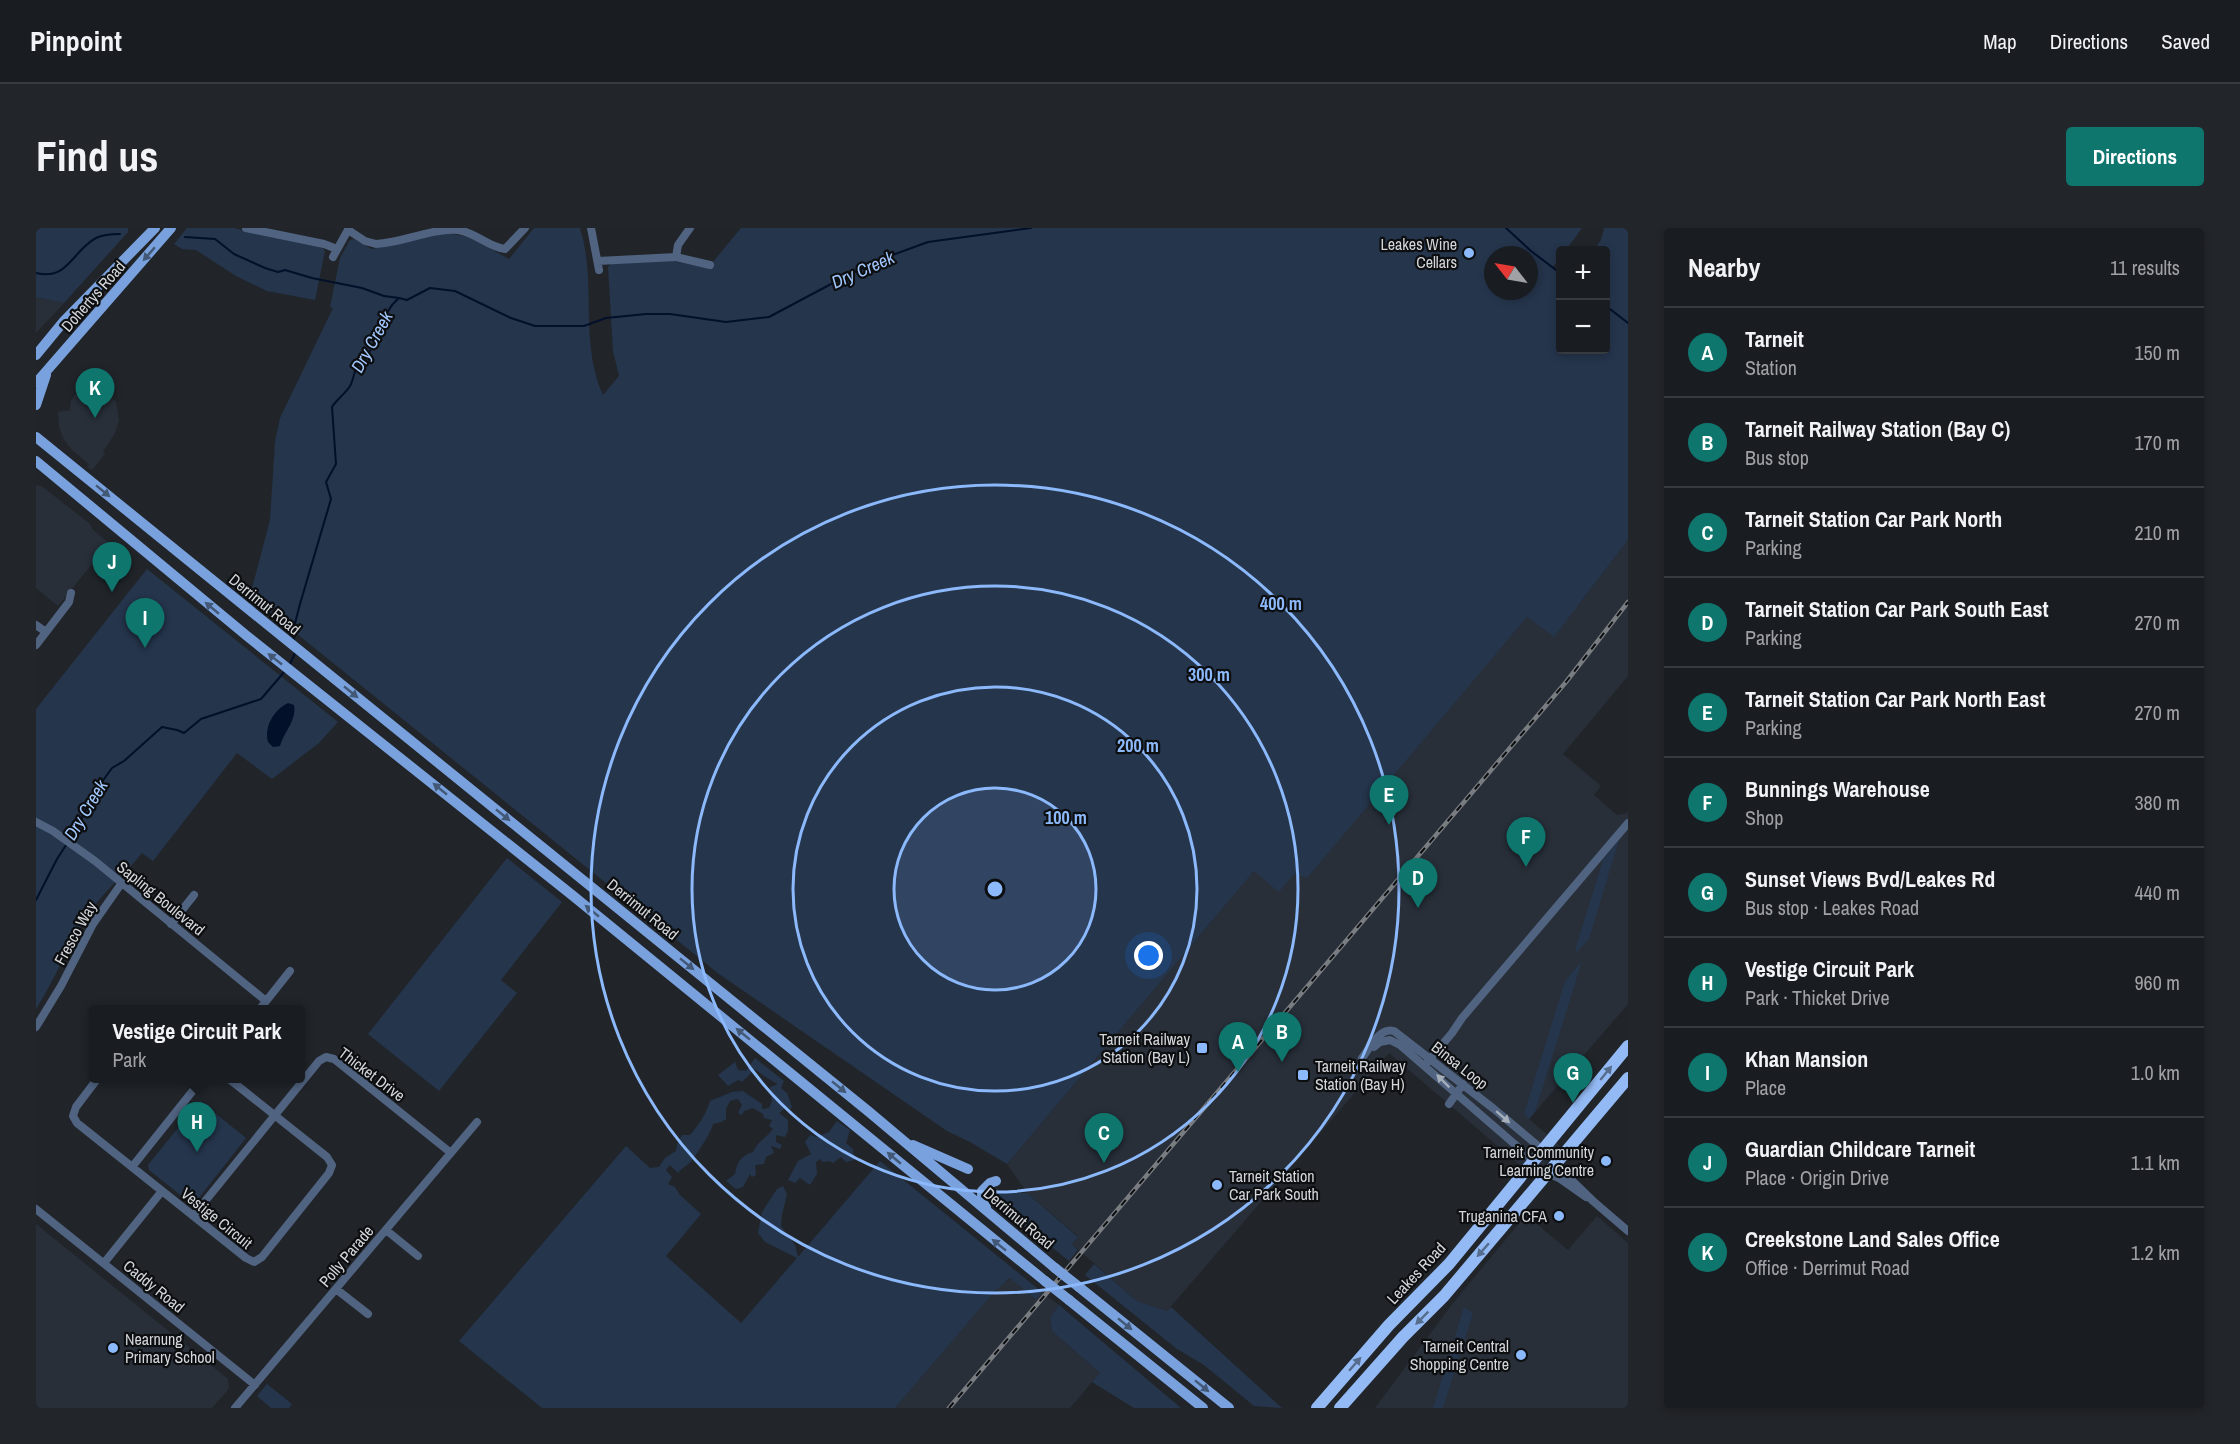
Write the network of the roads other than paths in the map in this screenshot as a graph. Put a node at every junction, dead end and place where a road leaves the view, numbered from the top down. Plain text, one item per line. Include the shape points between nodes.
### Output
1 (154, 228) edge
2 (171, 228) edge
3 (246, 228) edge
4 (525, 228) edge
5 (591, 228) edge
6 (690, 228) edge
7 (349, 229) edge
8 (676, 257) junction
9 (598, 261) junction
10 (710, 265) dead end
11 (599, 270) dead end
12 (36, 355) edge
13 (49, 369) junction
14 (36, 383) edge
15 (36, 405) edge
16 (36, 437) edge
17 (39, 464) edge
18 (70, 593) dead end
19 (36, 625) edge
20 (46, 632) junction
21 (36, 645) edge
22 (36, 822) edge
23 (1628, 823) edge
24 (121, 884) junction
25 (194, 895) dead end
26 (171, 924) junction
27 (290, 971) dead end
28 (266, 1001) junction
29 (263, 1005) edge
30 (36, 1027) edge
31 (1628, 1046) edge
32 (1362, 1058) dead end
33 (1428, 1061) junction
34 (305, 1078) edge
35 (1628, 1078) edge
36 (94, 1083) edge
37 (199, 1083) edge
38 (234, 1083) edge
39 (301, 1083) edge
40 (1463, 1084) junction
41 (1456, 1095) junction
42 (1449, 1104) dead end
43 (275, 1115) junction
44 (477, 1122) dead end
45 (904, 1141) junction
46 (1543, 1150) junction
47 (451, 1153) junction
48 (1534, 1161) junction
49 (1557, 1162) junction
50 (132, 1167) junction
51 (968, 1169) dead end
52 (1548, 1173) junction
53 (996, 1180) dead end
54 (953, 1182) junction
55 (162, 1191) junction
56 (939, 1196) junction
57 (1593, 1201) junction
58 (36, 1209) edge
59 (990, 1213) junction
60 (193, 1216) junction
61 (386, 1230) junction
62 (1628, 1231) edge
63 (418, 1256) dead end
64 (104, 1263) junction
65 (336, 1289) junction
66 (368, 1314) dead end
67 (255, 1385) junction
68 (1341, 1407) edge
69 (235, 1408) edge
70 (1203, 1408) edge
71 (1229, 1408) edge
72 (1317, 1408) edge

1 - 12 main road, Dohertys Road
2 -> 13 main road, Dohertys Road
3 - 7 street via 324,244 335,253
4 - 7 street via 505,249 455,229 376,244
5 - 9 street
6 - 8 street via 678,245
8 - 9 street
8 - 10 street
9 - 11 street
13 - 14 main road, Dohertys Road
13 - 15 main road
16 -> 45 main road, Derrimut Road
56 -> 17 main road, Derrimut Road
18 - 20 street via 69,602
19 - 20 street
20 - 21 street
22 - 24 street, Sapling Boulevard via 83,852
23 - 33 street
24 - 26 street, Sapling Boulevard
24 - 30 street, Fresco Way via 93,924
25 - 26 street
26 - 28 street, Sapling Boulevard
27 - 28 street
28 - 29 street
46 -> 31 highway, Leakes Road
32 - 33 street, Binsa Loop via 1389,1030
33 - 40 street, Binsa Loop
41 -> 33 street
34 - 47 street, Thicket Drive via 319,1061 330,1057
35 - 49 highway, Leakes Road
36 - 50 street, Vestige Circuit via 76,1107 75,1119
37 - 50 street
38 - 43 street
39 - 43 street, Thicket Drive
40 - 41 street
40 -> 46 street, Binsa Loop
41 - 42 street
41 - 48 street
43 - 60 street, Thicket Drive
43 - 60 street, Vestige Circuit via 327,1157 332,1169 262,1257 254,1262 246,1258
44 - 47 street, Polly Parade
45 - 51 main road
45 - 54 main road, Derrimut Road
46 - 48 highway, Leakes Road
46 - 49 highway
47 - 61 street, Polly Parade
48 - 52 highway
72 -> 48 highway, Leakes Road via 1389,1325 1449,1264
49 - 52 highway, Leakes Road
49 - 57 street
50 - 55 street, Vestige Circuit
52 - 57 street
52 -> 68 highway, Leakes Road via 1444,1296
53 - 59 main road via 981,1194
54 - 56 main road
54 - 59 main road, Derrimut Road
55 - 60 street, Vestige Circuit
55 - 64 street
70 -> 56 main road, Derrimut Road, bridge
57 - 62 street
58 - 64 street, Caddy Road
59 -> 71 main road, Derrimut Road, bridge
61 - 63 street
61 - 65 street, Polly Parade
64 - 67 street, Caddy Road
65 - 66 street
65 - 67 street, Polly Parade
67 - 69 street, Polly Parade

